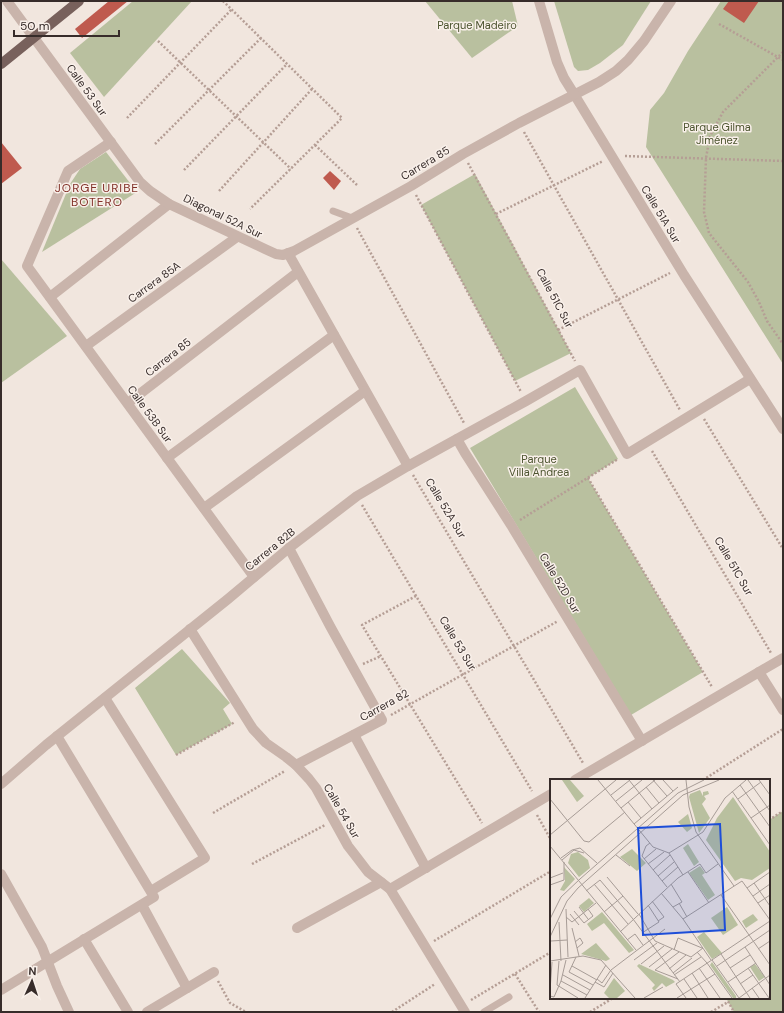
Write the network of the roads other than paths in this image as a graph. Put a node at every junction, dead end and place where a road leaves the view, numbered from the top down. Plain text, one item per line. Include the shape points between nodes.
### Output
1 (7, 1) edge
2 (79, 1) edge
3 (539, 1) edge
4 (671, 1) edge
5 (34, 37) junction
6 (1, 64) edge
7 (574, 94) junction
8 (111, 142) junction
9 (150, 192) joint
10 (169, 204) junction
11 (333, 211) dead end
12 (352, 218) junction
13 (237, 237) junction
14 (288, 253) junction
15 (298, 272) junction
16 (50, 297) junction
17 (334, 335) junction
18 (86, 346) junction
19 (750, 379) junction
20 (365, 391) junction
21 (128, 403) junction
22 (783, 429) edge
23 (457, 439) junction
24 (168, 458) junction
25 (408, 466) junction
26 (204, 508) junction
27 (289, 548) junction
28 (254, 577) junction
29 (190, 629) junction
30 (780, 660) edge
31 (759, 672) junction
32 (105, 698) junction
33 (783, 710) edge
34 (354, 735) junction
35 (58, 736) junction
36 (642, 741) junction
37 (296, 765) junction
38 (577, 779) edge
39 (1, 784) edge
40 (550, 795) edge
41 (426, 868) junction
42 (1, 874) edge
43 (381, 882) junction
44 (390, 889) junction
45 (153, 894) junction
46 (142, 905) junction
47 (296, 928) dead end
48 (84, 940) junction
49 (47, 962) junction
50 (214, 972) road end
51 (188, 988) junction
52 (1, 990) edge
53 (509, 997) dead end
54 (463, 1009) edge
55 (70, 1012) edge
56 (128, 1012) edge
57 (147, 1012) edge
58 (484, 1012) edge

1 - 5 street, Calle 53 Sur
2 - 5 main road
3 - 7 street, Calle 51A Sur via 557,62
4 - 7 street via 628,60 607,77
5 - 6 main road
5 - 8 street, Calle 53 Sur
7 - 12 street, Carrera 85
7 - 19 street, Calle 51A Sur
8 - 9 street, Calle 53 Sur
8 - 16 street, Calle 53B Sur via 68,171 27,266
9 - 10 street, Diagonal 52A Sur
10 - 13 street, Diagonal 52A Sur
10 - 16 street
11 - 12 lane
12 - 14 street, Carrera 85
13 - 14 street, Diagonal 52A Sur via 276,254
13 - 18 street, Carrera 85A
14 - 15 street
15 - 17 street
15 - 21 street, Carrera 85
16 - 18 street, Calle 53B Sur
17 - 20 street
17 - 24 street
18 - 21 street, Calle 53B Sur
19 - 22 street, Calle 51A Sur
19 - 23 street, Carrera 82B via 627,454 580,370
20 - 25 street
20 - 26 street
21 - 24 street, Calle 53B Sur
23 - 25 street, Carrera 82B
23 - 36 street, Calle 52D Sur
24 - 26 street, Calle 53B Sur
25 - 27 street, Carrera 82B via 357,496
26 - 28 street, Calle 53B Sur
27 - 28 street, Carrera 82B
27 - 34 street, Carrera 82 via 382,720
28 - 29 street, Carrera 82B
29 - 32 street, Carrera 82B
29 - 37 street, Calle 54 Sur via 260,738
30 - 31 street
31 - 33 street
31 - 36 street
32 - 35 street, Carrera 82B
32 - 45 street via 205,858
34 - 37 street, Carrera 82
34 - 41 street
35 - 39 street, Carrera 82B
35 - 45 street
36 - 38 street
37 - 43 street, Calle 54 Sur via 316,788 348,846 368,872
40 - 41 street
41 - 44 street
42 - 49 street via 42,947
43 - 44 street, Calle 54 Sur
43 - 47 street
44 - 54 street, Calle 54 Sur
45 - 46 street
46 - 48 street
46 - 51 street
48 - 49 street
48 - 56 street
49 - 52 street
49 - 55 street
50 - 51 street
51 - 57 street
53 - 58 lane

